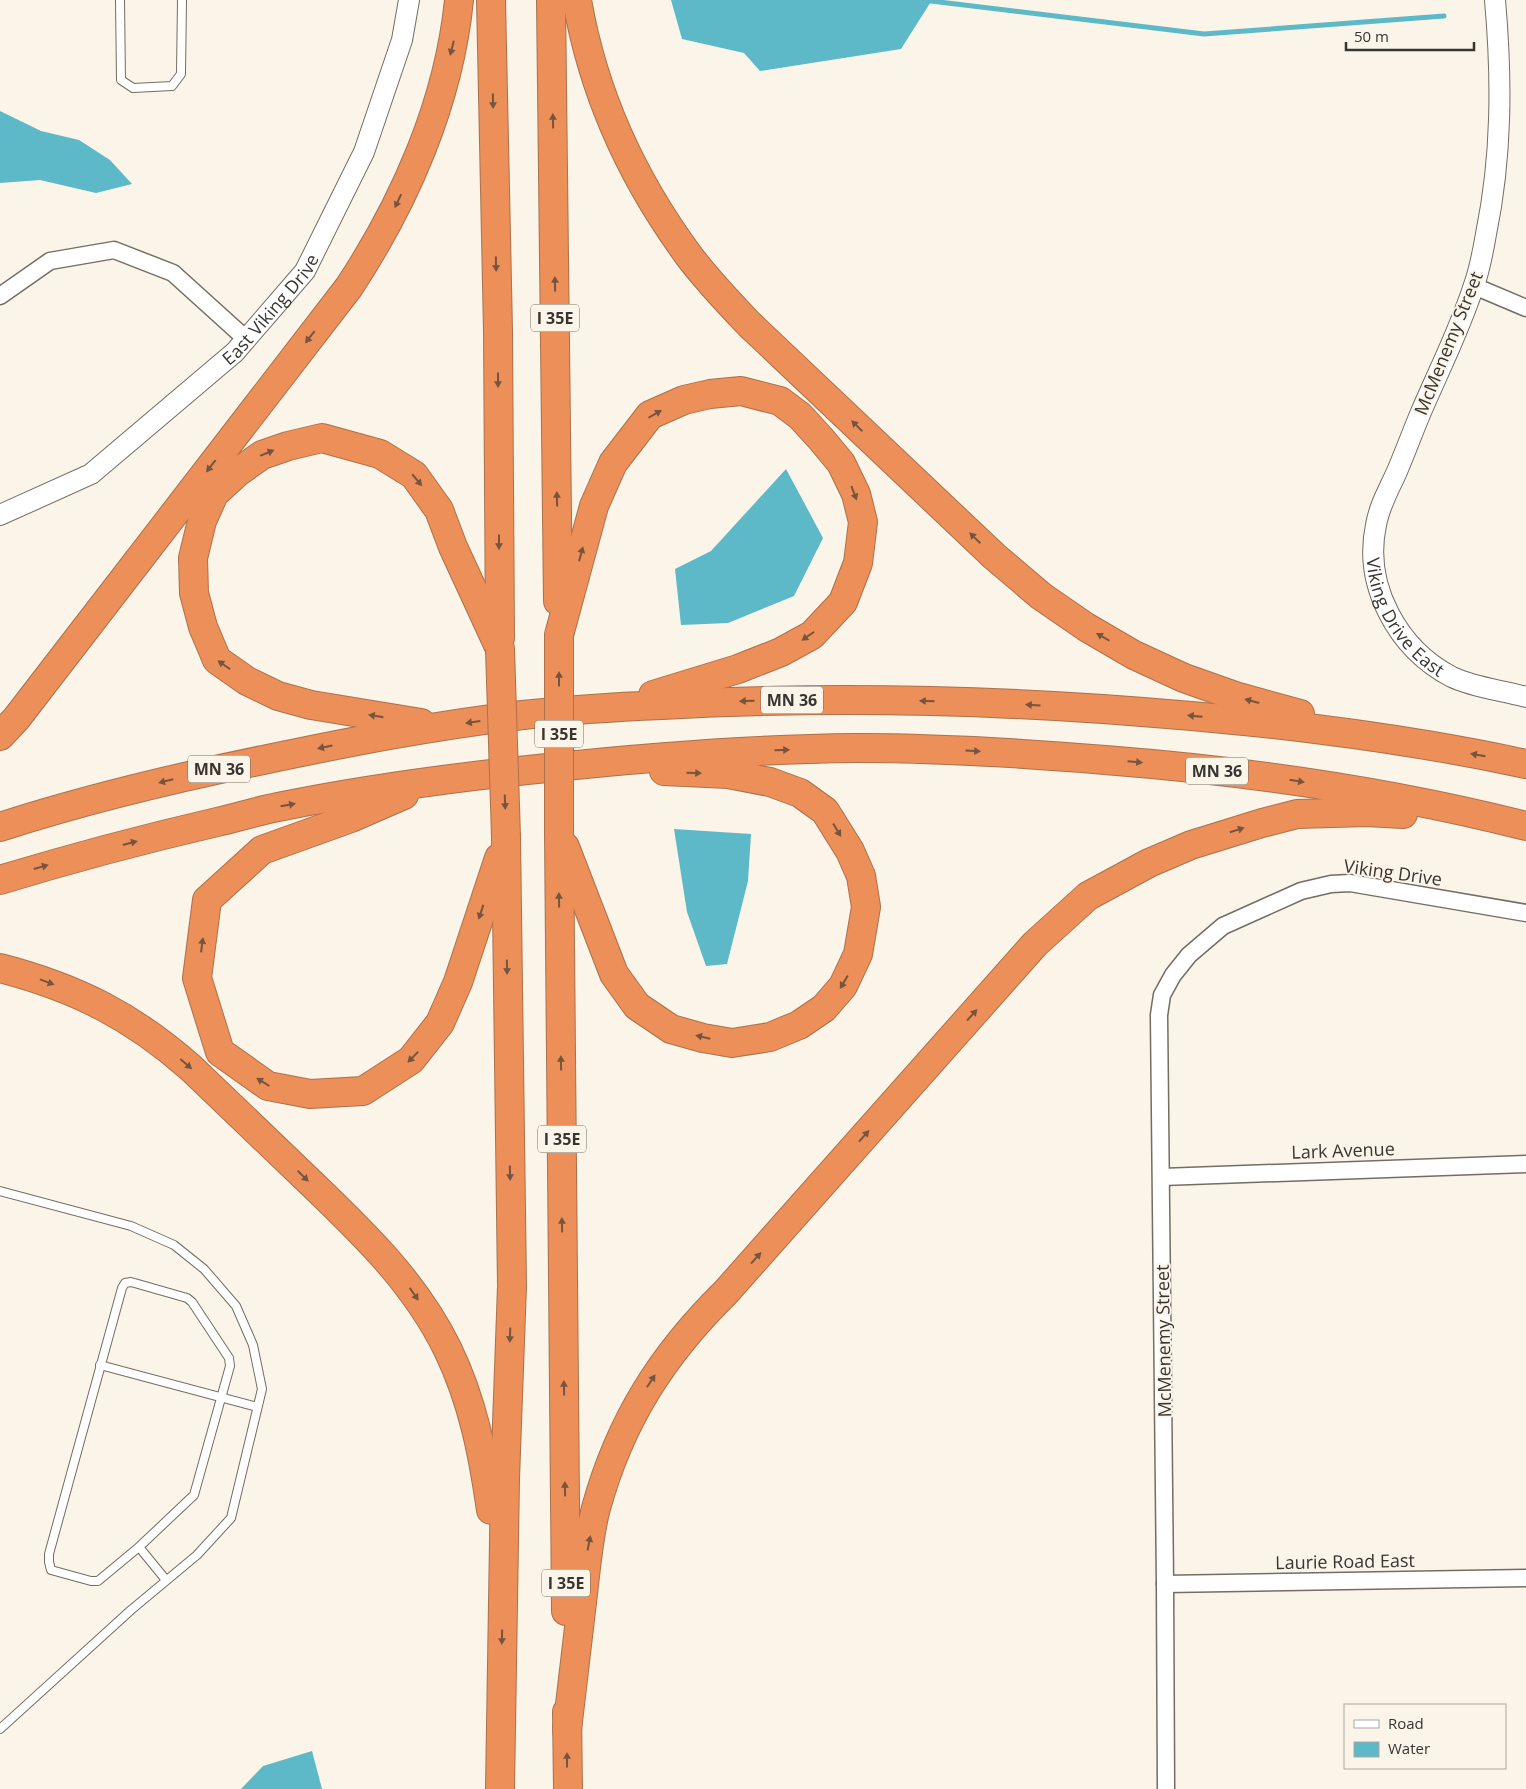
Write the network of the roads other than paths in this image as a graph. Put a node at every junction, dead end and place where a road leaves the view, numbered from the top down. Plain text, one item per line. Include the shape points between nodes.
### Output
1 (120, 0) edge
2 (182, 0) edge
3 (409, 0) edge
4 (460, 0) edge
5 (491, 0) edge
6 (551, 0) edge
7 (577, 0) edge
8 (1495, 0) edge
9 (1474, 286) junction
10 (0, 296) edge
11 (1526, 308) edge
12 (246, 339) junction
13 (1396, 474) joint
14 (0, 514) edge
15 (558, 635) junction
16 (498, 643) junction
17 (1526, 697) edge
18 (609, 708) junction
19 (442, 726) junction
20 (0, 736) edge
21 (1382, 739) junction
22 (593, 763) junction
23 (1526, 764) edge
24 (441, 779) junction
25 (1516, 824) edge
26 (0, 827) edge
27 (560, 839) junction
28 (505, 845) junction
29 (0, 880) edge
30 (1526, 913) edge
31 (1231, 922) joint
32 (0, 968) edge
33 (1526, 1164) edge
34 (1162, 1177) junction
35 (0, 1191) edge
36 (100, 1365) junction
37 (221, 1398) junction
38 (257, 1407) junction
39 (139, 1547) junction
40 (1526, 1578) edge
41 (166, 1580) junction
42 (1166, 1584) junction
43 (503, 1588) junction
44 (0, 1729) edge
45 (567, 1730) junction
46 (500, 1789) edge
47 (568, 1789) edge
48 (1166, 1789) edge

1 - 2 lane via 121,80 133,88 172,86 182,74
3 - 12 street, East Viking Drive via 402,40 364,152 305,271
4 -> 20 highway via 456,33 432,120 407,181 367,260
5 -> 16 highway via 498,331
15 -> 6 highway, I 35E
21 -> 7 highway via 1235,696 1184,678 1134,655 1041,596 994,556 749,324 689,257 651,199 612,121 594,72
8 - 9 street, McMenemy Street via 1500,70 1497,159 1490,212
9 - 11 street
9 - 13 street, McMenemy Street
10 - 12 street via 50,261 114,250 173,273
12 - 14 street, East Viking Drive via 235,352 91,474
13 - 17 street, Viking Drive East via 1375,526 1373,552 1384,605 1396,628 1411,647 1453,677
15 -> 18 highway via 594,506 613,463 650,415 684,400 741,391 780,401 787,406 800,416 840,463 856,494 863,522 858,563 843,602 812,635 782,652 738,669
27 -> 15 highway, I 35E, bridge
19 -> 16 highway via 286,698 247,681 217,660 194,593 193,558 202,520 214,494 262,455 288,446 322,438 380,454 414,475 439,510
16 -> 28 highway, bridge
18 -> 19 highway, MN 36
21 -> 18 highway, MN 36 via 1230,719 1006,703 836,699
19 -> 26 highway, MN 36 via 190,776
23 -> 21 highway, MN 36
22 - 24 highway, MN 36
22 -> 25 highway, MN 36 via 771,750 860,748 994,752 1263,776 1354,790
22 -> 27 highway via 728,774 770,782 800,793 825,811 861,876 866,907 858,954 843,986 824,1008 799,1026 770,1037 732,1043 671,1029 637,1006 614,974
28 -> 24 highway via 458,982 440,1023 411,1060 364,1091 310,1094 268,1086 220,1052 197,978 208,900 262,850 351,818
29 -> 24 highway, MN 36 via 164,834 276,807
45 -> 25 highway via 587,1554 596,1509 613,1457 649,1384 700,1318 1035,944 1088,896 1149,863 1191,845 1297,814 1367,812
45 -> 27 highway, I 35E
28 -> 43 highway via 512,1286
30 - 31 street, Viking Drive via 1350,883 1301,891
31 - 34 street, McMenemy Street via 1189,955 1162,995 1159,1015
32 -> 43 highway via 73,991 105,1006 168,1048 364,1234 400,1274 447,1349 465,1390 484,1457
33 - 34 street, Lark Avenue
34 - 42 street, McMenemy Street
35 - 38 lane via 132,1226 174,1245 204,1269 236,1306 253,1344 262,1389
36 - 37 lane
36 - 37 lane via 122,1288 131,1282 188,1298 192,1302 229,1358 230,1366
36 - 39 lane via 49,1562 51,1570 98,1581
37 - 38 lane
37 - 39 lane via 194,1495
38 - 41 lane via 231,1518 197,1555
39 - 41 lane
40 - 42 street, Laurie Road East
41 - 44 lane
42 - 48 street, McMenemy Street
43 -> 46 highway
47 -> 45 highway, I 35E

